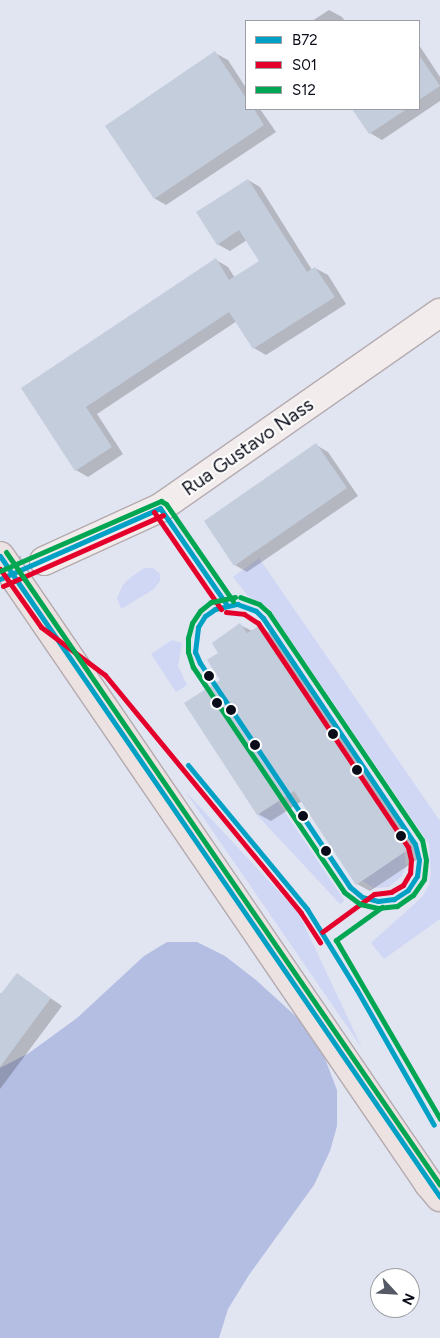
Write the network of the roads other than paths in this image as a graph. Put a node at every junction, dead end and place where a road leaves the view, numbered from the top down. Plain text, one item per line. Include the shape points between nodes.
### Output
1 (440, 313) edge
2 (0, 556) edge
3 (44, 560) tunnel mouth
4 (440, 1197) edge

1 - 3 main road, Rua Gustavo Nass via 160,508
2 - 4 highway

